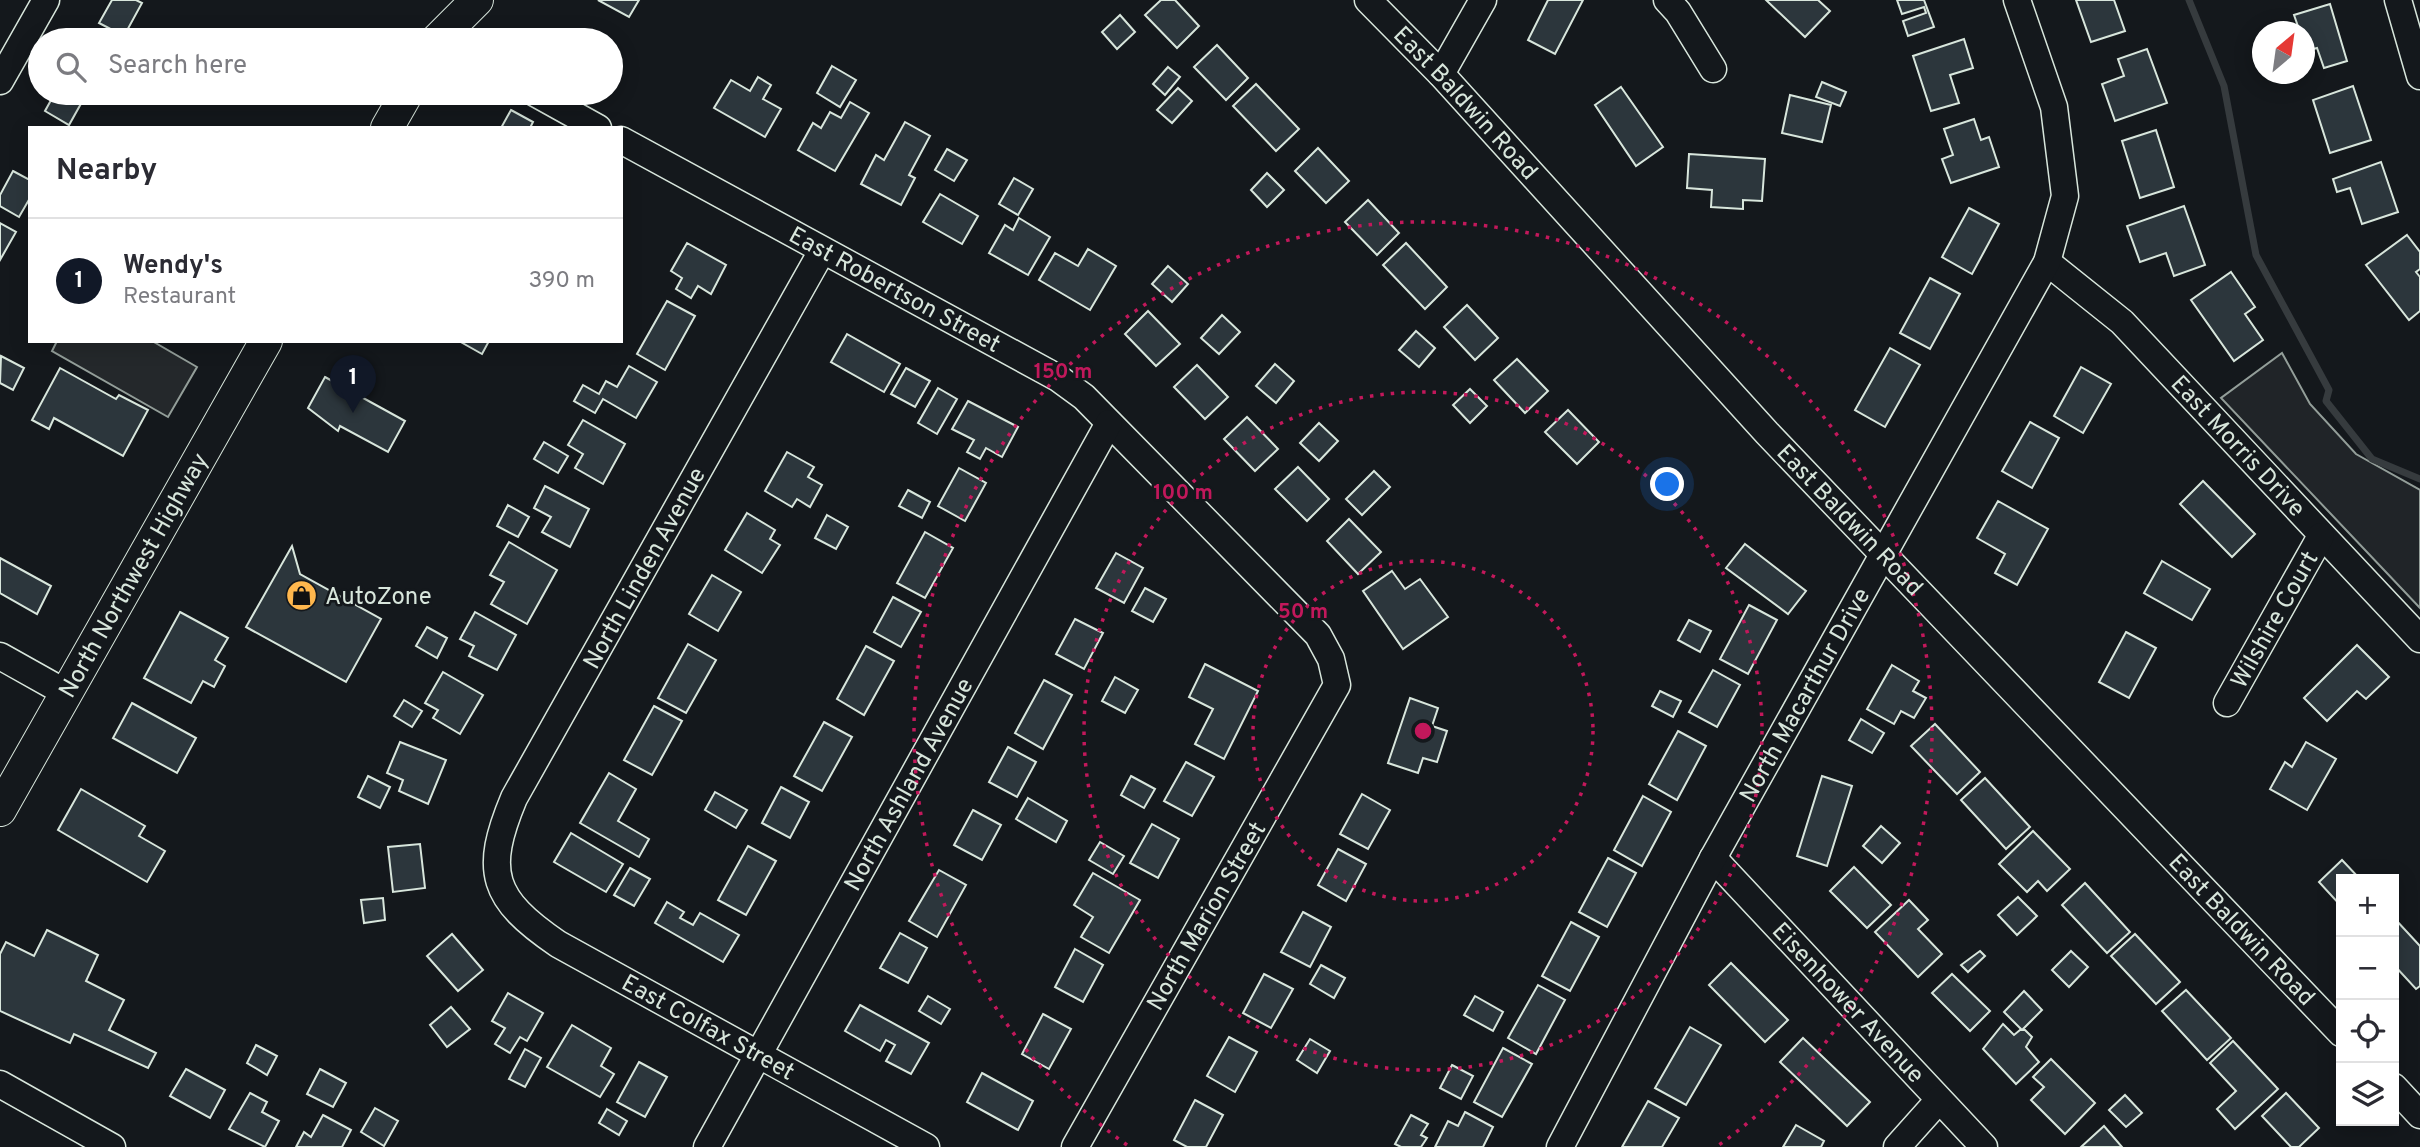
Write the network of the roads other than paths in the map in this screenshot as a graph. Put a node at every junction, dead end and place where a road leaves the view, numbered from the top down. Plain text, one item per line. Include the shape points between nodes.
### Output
1 (46, 0) edge
2 (447, 0) edge
3 (477, 0) edge
4 (1368, 0) edge
5 (1483, 0) edge
6 (1667, 0) edge
7 (2017, 0) edge
8 (2398, 0) edge
9 (30, 28) edge
10 (441, 28) edge
11 (450, 28) edge
12 (28, 32) edge
13 (1713, 69) dead end
14 (2419, 71) edge
15 (1440, 74) junction
16 (0, 81) edge
17 (400, 105) edge
18 (557, 105) edge
19 (388, 126) edge
20 (594, 126) edge
21 (623, 141) edge
22 (822, 251) junction
23 (2047, 262) junction
24 (265, 343) edge
25 (1109, 423) junction
26 (2321, 536) junction
27 (1884, 555) junction
28 (2420, 639) edge
29 (0, 656) edge
30 (1337, 685) joint
31 (66, 693) junction
32 (2227, 703) dead end
33 (0, 810) edge
34 (1713, 858) junction
35 (502, 893) joint
36 (2336, 1027) edge
37 (759, 1055) junction
38 (0, 1084) edge
39 (2399, 1092) edge
40 (1940, 1100) junction
41 (2420, 1115) edge
42 (112, 1147) edge
43 (707, 1147) edge
44 (926, 1147) edge
45 (1074, 1147) edge
46 (1560, 1147) edge
47 (1897, 1147) edge
48 (1984, 1147) edge

1 - 9 street
2 - 10 main road
3 - 11 main road
4 - 15 street, East Baldwin Road
5 - 15 street
6 - 13 street
7 - 23 street, North Macarthur Drive via 2054,107 2065,196
8 - 14 street
12 - 16 street
15 - 27 street, East Baldwin Road
17 - 19 main road
18 - 20 street
21 - 22 street, East Robertson Street
22 - 25 street, East Robertson Street via 1058,378
22 - 35 street, North Linden Avenue via 514,798 495,861
23 - 26 street, East Morris Drive via 2122,322
23 - 27 street, North Macarthur Drive
24 - 31 main road, North Northwest Highway
25 - 30 street, East Robertson Street via 1318,635 1331,659
25 - 37 street, North Ashland Avenue
26 - 28 street, East Morris Drive
26 - 32 street, Wilshire Court
27 - 34 street, North Macarthur Drive
27 - 36 street, East Baldwin Road
29 - 31 street
30 - 45 street, North Marion Street
31 - 33 main road, North Northwest Highway
34 - 40 street, Eisenhower Avenue
34 - 46 street, North Macarthur Drive
35 - 37 street, East Colfax Street via 526,922 558,944
37 - 43 street, North Ashland Avenue
37 - 44 street, East Colfax Street
38 - 42 street
39 - 41 street
40 - 47 street
40 - 48 street, Eisenhower Avenue

